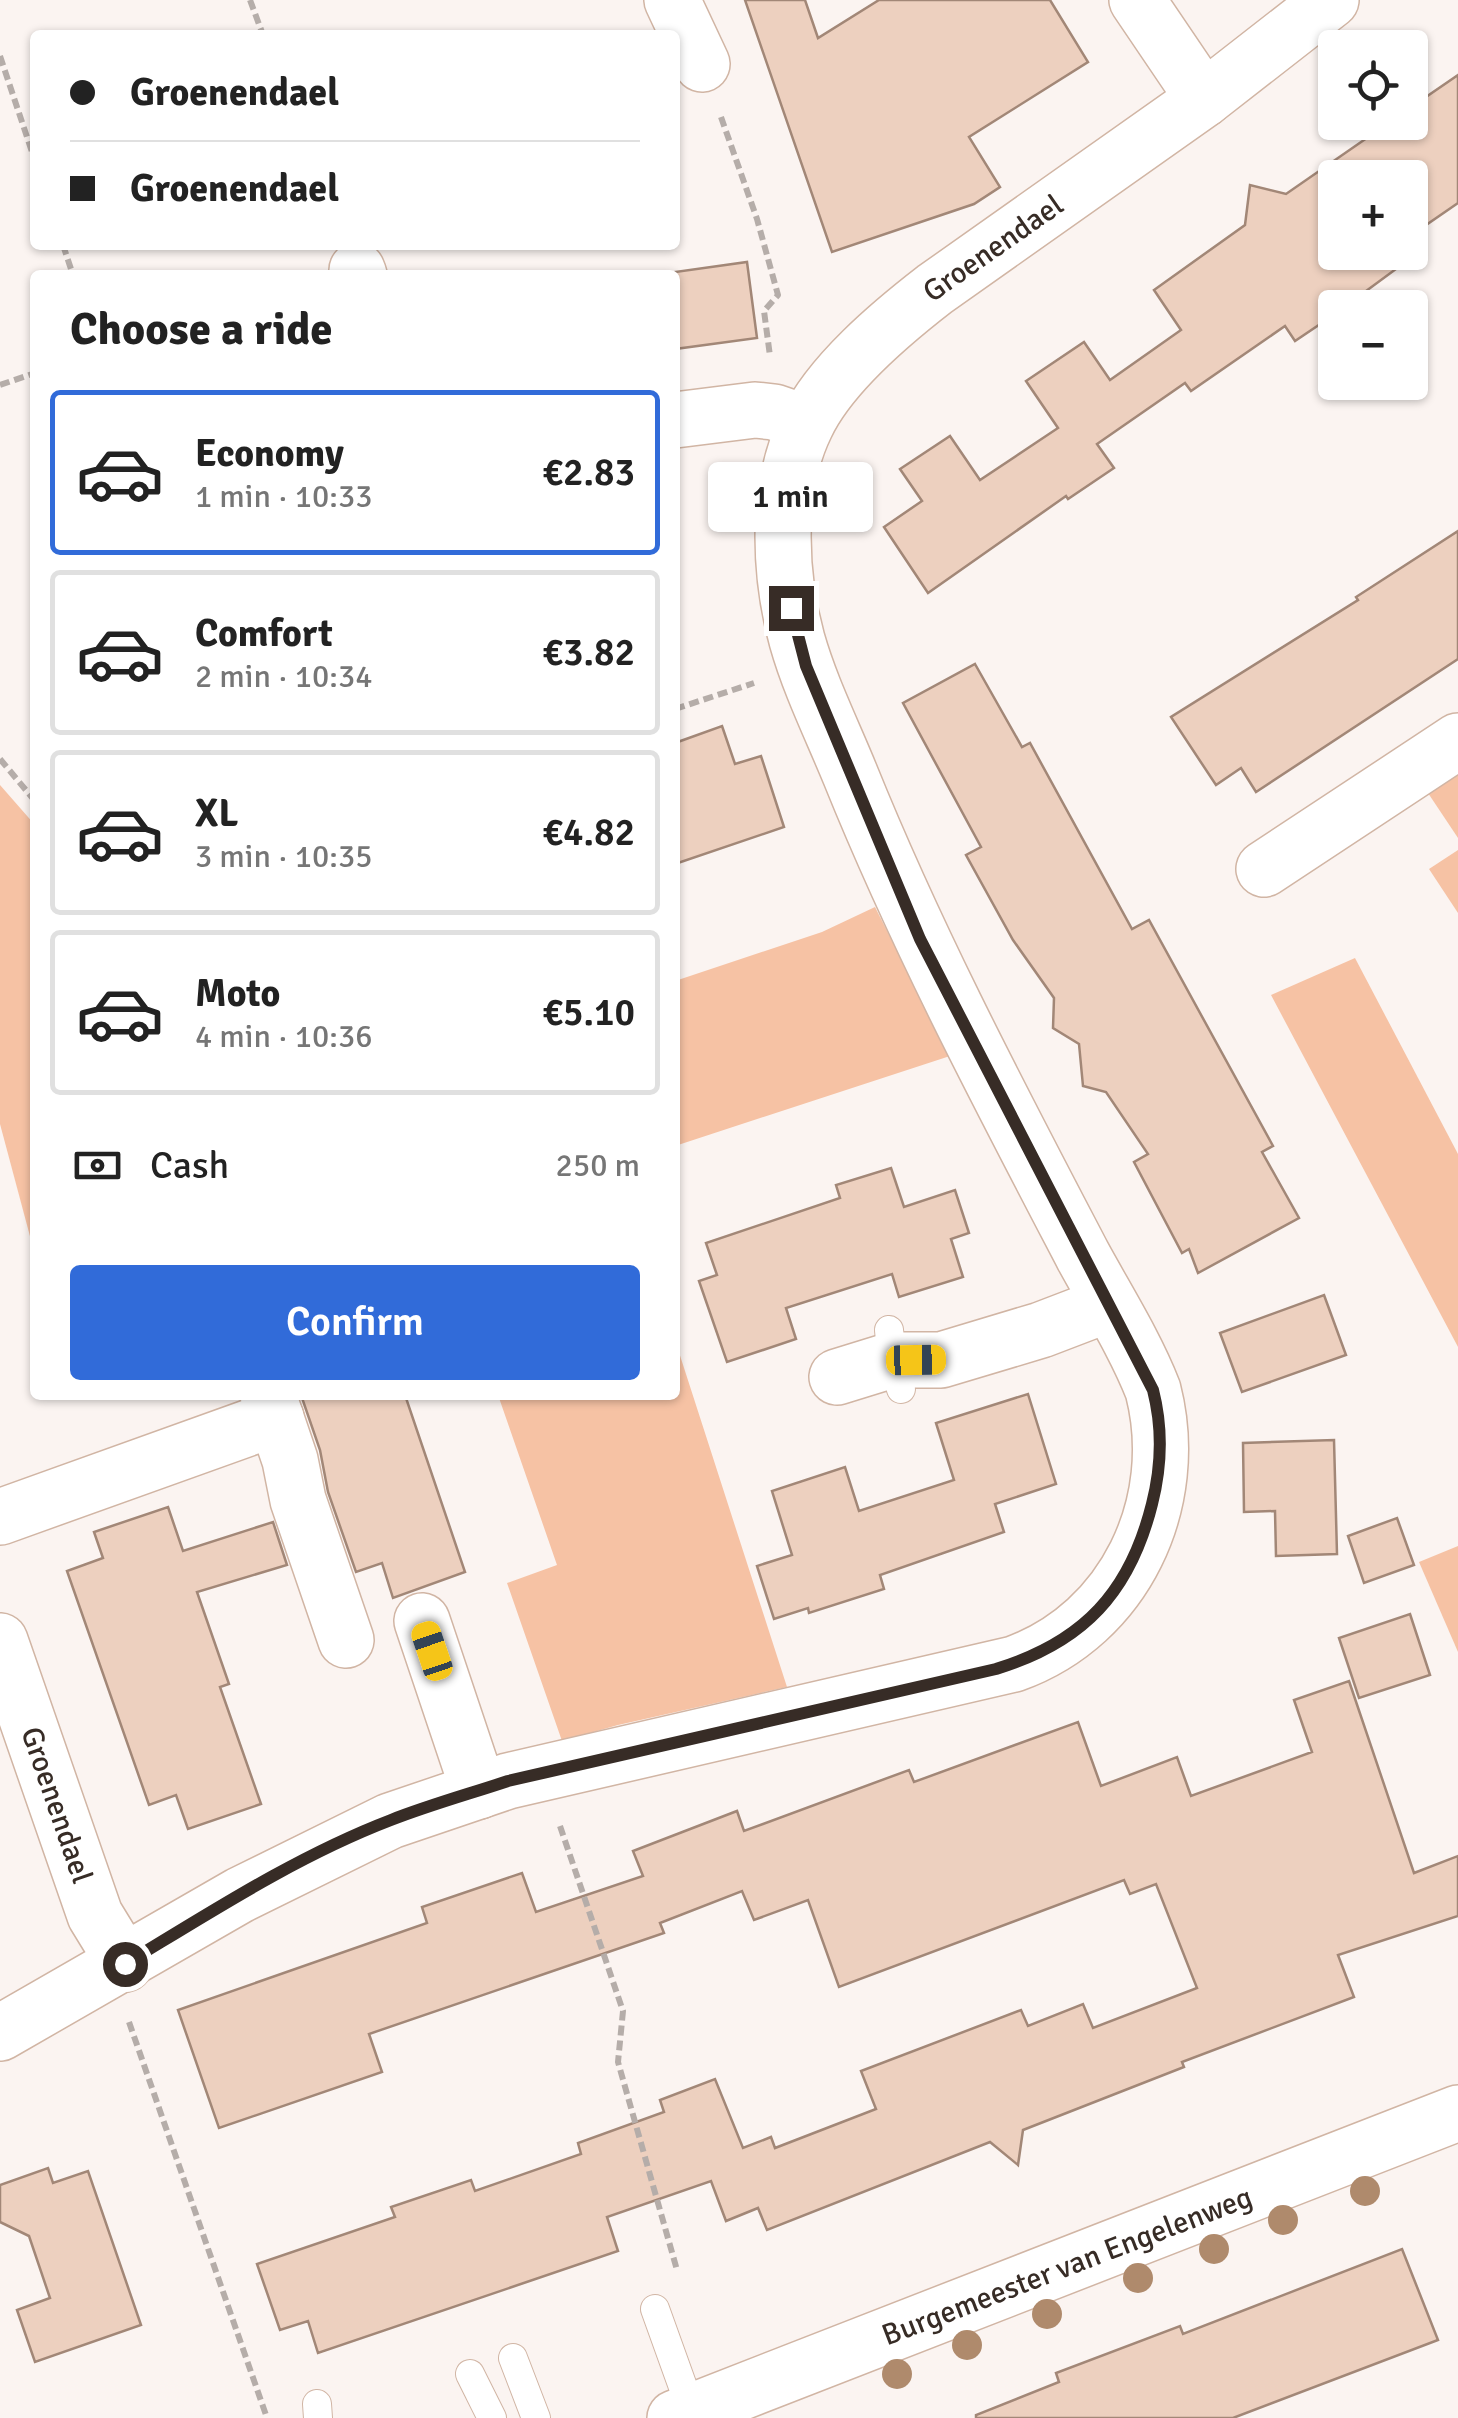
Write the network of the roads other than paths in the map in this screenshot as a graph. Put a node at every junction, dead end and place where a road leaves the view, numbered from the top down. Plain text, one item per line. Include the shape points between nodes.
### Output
1 (672, 0) edge
2 (1136, 0) edge
3 (1331, 0) edge
4 (702, 64) road end
5 (1204, 99) junction
6 (785, 418) junction
7 (680, 420) edge
8 (1458, 741) edge
9 (1264, 869) dead end
10 (1109, 1304) junction
11 (831, 1377) dead end
12 (272, 1406) edge
13 (0, 1517) edge
14 (422, 1621) dead end
15 (346, 1640) dead end
16 (0, 1641) edge
17 (479, 1791) junction
18 (125, 1964) junction
19 (0, 2033) edge
20 (1458, 2112) edge
21 (655, 2309) dead end
22 (513, 2358) dead end
23 (470, 2374) dead end
24 (684, 2415) edge
25 (492, 2418) edge
26 (536, 2418) edge

1 - 4 street
2 - 5 street
3 - 5 street, Groenendael
5 - 6 street, Groenendael via 913,306
6 - 7 street
6 - 10 street, Groenendael via 790,476 784,530 802,653 920,939
8 - 9 street
10 - 11 street via 941,1360 894,1360
10 - 17 street, Groenendael via 1153,1390 1160,1456 1136,1554 1112,1596 1085,1623 1036,1656 996,1669
12 - 13 street
12 - 15 street
14 - 17 street
16 - 18 street, Groenendael via 95,1915
17 - 18 street, Groenendael via 342,1842
18 - 19 street, Groenendael
20 - 24 street, Burgemeester van Engelenweg
21 - 24 lane
22 - 26 lane
23 - 25 lane

